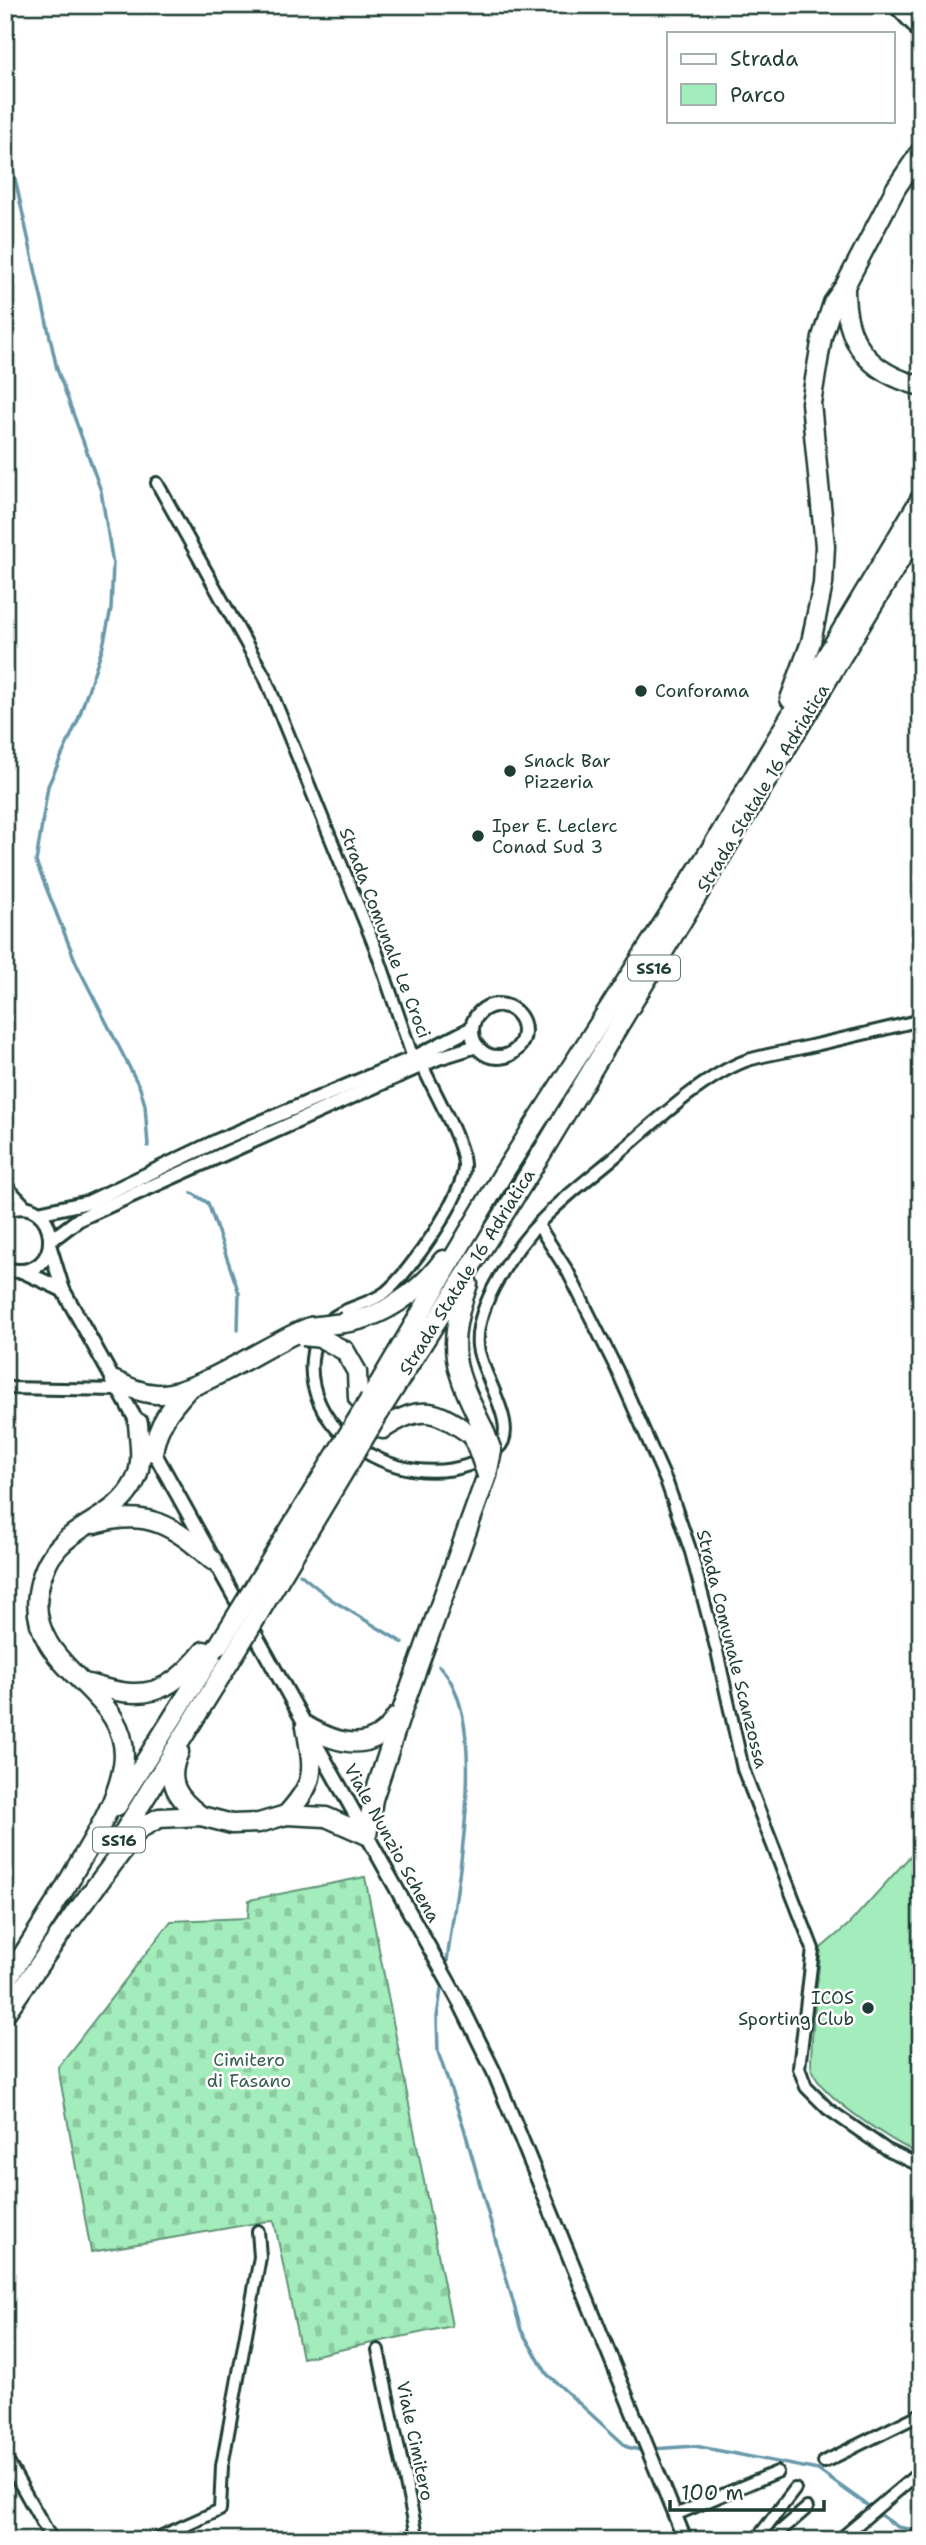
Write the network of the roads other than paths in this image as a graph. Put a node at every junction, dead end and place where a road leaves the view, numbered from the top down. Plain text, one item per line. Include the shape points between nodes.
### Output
1 (894, 5) edge
2 (920, 31) edge
3 (921, 151) edge
4 (845, 286) junction
5 (921, 386) edge
6 (157, 483) dead end
7 (921, 498) edge
8 (921, 525) edge
9 (663, 925) junction
10 (921, 1020) edge
11 (472, 1028) junction
12 (477, 1046) junction
13 (417, 1062) junction
14 (534, 1166) junction
15 (501, 1177) junction
16 (5, 1186) edge
17 (25, 1207) junction
18 (5, 1211) edge
19 (38, 1213) junction
20 (538, 1225) junction
21 (50, 1245) junction
22 (5, 1269) edge
23 (22, 1271) junction
24 (63, 1290) junction
25 (301, 1332) junction
26 (117, 1385) junction
27 (5, 1388) edge
28 (189, 1388) junction
29 (370, 1402) junction
30 (138, 1423) junction
31 (479, 1433) junction
32 (153, 1452) junction
33 (333, 1492) junction
34 (78, 1529) junction
35 (212, 1560) junction
36 (216, 1642) junction
37 (85, 1683) junction
38 (201, 1705) junction
39 (404, 1705) junction
40 (306, 1726) junction
41 (286, 1815) junction
42 (201, 1816) junction
43 (368, 1835) junction
44 (66, 1886) junction
45 (72, 1918) junction
46 (5, 1983) edge
47 (5, 2014) edge
48 (921, 2166) edge
49 (258, 2231) dead end
50 (378, 2350) dead end
51 (921, 2414) edge
52 (5, 2457) edge
53 (824, 2462) dead end
54 (921, 2471) edge
55 (777, 2472) dead end
56 (795, 2489) dead end
57 (807, 2508) dead end
58 (675, 2515) junction
59 (52, 2540) edge
60 (153, 2540) edge
61 (418, 2540) edge
62 (685, 2540) edge
63 (756, 2540) edge
64 (770, 2540) edge
65 (839, 2540) edge

1 - 2 street
3 - 4 highway, SS16 via 896,188
4 - 5 highway via 852,333 866,358 887,375
4 - 9 highway, SS16 via 827,317 813,379 812,429 825,546 823,584 811,642 789,701
6 - 13 street, Strada Comunale Le Croci via 265,677
7 - 9 highway, Strada Statale 16 Adriatica / SS16
8 - 14 highway, Strada Statale 16 Adriatica / SS16
9 - 15 highway, Strada Statale 16 Adriatica / SS16
10 - 20 street via 744,1062 687,1096
11 - 12 street
11 - 12 street via 477,1016 493,1005 510,1007 523,1024 521,1042 509,1054 492,1056
11 - 13 street
12 - 13 street
13 - 19 street via 219,1140 89,1202
13 - 20 street, Strada Comunale Le Croci via 454,1134 464,1165 457,1191 410,1269 384,1294 334,1316 320,1330 312,1368 316,1396 330,1424 374,1458 395,1467 434,1471 471,1466 501,1446 506,1433 504,1414 483,1371 477,1344 483,1311 510,1260
13 - 21 street via 79,1219
14 - 29 highway, Strada Statale 16 Adriatica / SS16
14 - 31 highway via 468,1284 455,1323 454,1352
15 - 25 highway, bridge via 439,1265 409,1296 357,1321
15 - 29 highway, Strada Statale 16 Adriatica / SS16
16 - 17 street
17 - 18 street
17 - 19 street
19 - 21 street, Viale Nunzio Schena via 46,1221
20 - 48 street, Strada Comunale Scanzossa via 568,1272 617,1370 667,1483 691,1552 743,1769 813,1950 799,2068 806,2087 828,2109 887,2150
21 - 23 street via 42,1262
21 - 24 street, Viale Nunzio Schena
22 - 23 street
23 - 24 street
24 - 26 street, Viale Nunzio Schena
25 - 28 highway
25 - 29 highway, bridge via 345,1351
26 - 27 street
26 - 28 highway via 158,1395
26 - 30 street, Viale Nunzio Schena
28 - 32 highway via 164,1415
29 - 33 highway, Strada Statale 16 Adriatica / SS16, bridge
29 - 36 highway, Strada Statale 16 Adriatica / SS16, bridge
30 - 32 street, Viale Nunzio Schena
30 - 34 highway via 141,1455 136,1479 123,1500
31 - 33 highway, bridge via 441,1413 406,1413 383,1429
31 - 39 highway, bridge via 487,1475
32 - 35 street, Viale Nunzio Schena
33 - 38 highway, Strada Statale 16 Adriatica / SS16, bridge
34 - 35 highway via 112,1518 144,1518 168,1525
34 - 37 highway via 59,1544 47,1565 38,1592 38,1618 48,1644 70,1673
35 - 40 street, Viale Nunzio Schena
36 - 37 highway via 183,1676 158,1691 122,1694
36 - 44 highway, Strada Statale 16 Adriatica / SS16
37 - 44 highway via 105,1704 119,1730 123,1764 112,1800
38 - 42 highway via 174,1763 172,1785 181,1801
38 - 45 highway, Strada Statale 16 Adriatica / SS16
39 - 40 highway via 387,1731 358,1743 334,1742
39 - 43 highway via 373,1798
40 - 41 highway via 313,1768 306,1793
40 - 43 street, Viale Nunzio Schena
41 - 42 highway via 232,1824
41 - 43 highway via 326,1817
42 - 45 highway via 159,1818 139,1829
43 - 58 street, Viale Nunzio Schena via 494,2073
44 - 46 highway, Strada Statale 16 Adriatica / SS16
45 - 47 highway, Strada Statale 16 Adriatica / SS16
49 - 60 street via 260,2257 222,2466 220,2510
50 - 61 street, Viale Cimitero
51 - 53 street
52 - 59 street
54 - 65 street
55 - 58 street
56 - 63 street
57 - 64 street
58 - 62 street, Viale Nunzio Schena

